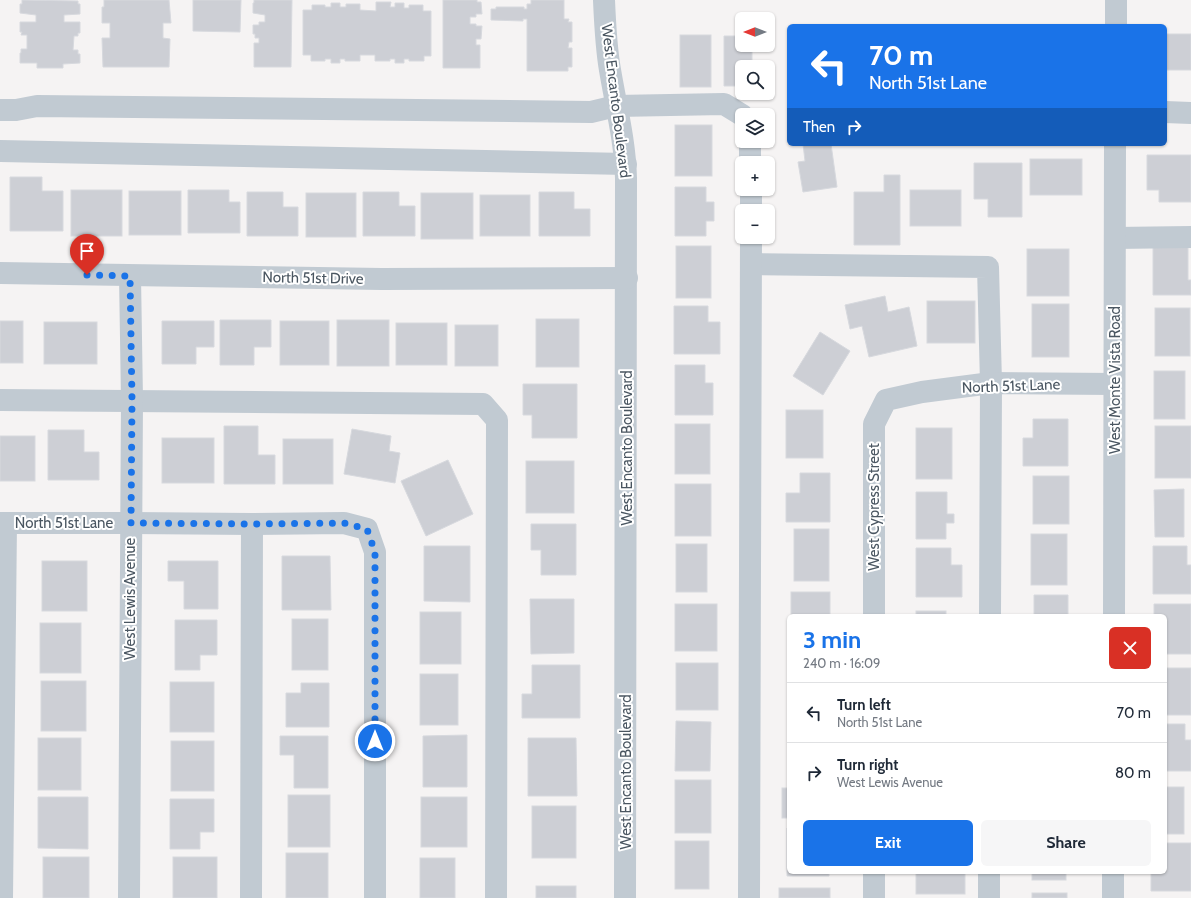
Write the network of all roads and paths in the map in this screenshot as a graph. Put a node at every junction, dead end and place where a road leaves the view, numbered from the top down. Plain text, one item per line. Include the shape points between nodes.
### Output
1 (604, 0) edge
2 (1116, 0) edge
3 (1116, 24) edge
4 (616, 106) junction
5 (0, 110) edge
6 (735, 111) edge
7 (1167, 112) edge
8 (1191, 113) edge
9 (1115, 146) edge
10 (0, 151) edge
11 (626, 164) junction
12 (1191, 236) edge
13 (1115, 238) junction
14 (752, 244) edge
15 (752, 264) junction
16 (0, 273) edge
17 (130, 276) junction
18 (627, 278) junction
19 (991, 383) junction
20 (1114, 384) junction
21 (0, 400) edge
22 (132, 400) junction
23 (886, 400) joint
24 (3, 523) edge
25 (131, 523) junction
26 (252, 524) junction
27 (874, 614) edge
28 (990, 614) edge
29 (1114, 614) edge
30 (874, 874) edge
31 (989, 874) edge
32 (1113, 874) edge
33 (2, 898) edge
34 (129, 898) edge
35 (250, 898) edge
36 (375, 898) edge
37 (496, 898) edge
38 (625, 898) edge
39 (749, 898) edge
40 (874, 898) edge
41 (989, 898) edge
42 (1113, 898) edge

1 - 4 street, West Encanto Boulevard
2 - 3 street
4 - 5 street via 591,112 38,106
4 - 6 street via 724,104
4 - 11 street, West Encanto Boulevard
7 - 8 street
9 - 13 street, West Monte Vista Road
10 - 11 street
11 - 18 street, West Encanto Boulevard
12 - 13 street
13 - 20 street, West Monte Vista Road
14 - 15 street
15 - 19 street via 988,268
15 - 39 street
16 - 17 street, North 51st Drive
17 - 18 street, North 51st Drive
17 - 22 street, West Lewis Avenue
18 - 38 street, West Encanto Boulevard
19 - 20 street, North 51st Lane
19 - 23 street, North 51st Lane via 922,392
19 - 28 street
20 - 29 street, West Monte Vista Road
21 - 22 street
22 - 25 street, West Lewis Avenue
22 - 37 street via 483,404 497,420
23 - 27 street, West Cypress Street via 874,424
24 - 25 street, North 51st Lane
24 - 33 street
25 - 26 street, North 51st Lane
25 - 34 street, West Lewis Avenue
26 - 35 street
26 - 36 street, North 51st Lane via 344,523 367,529 375,552
30 - 40 street
31 - 41 street
32 - 42 street

